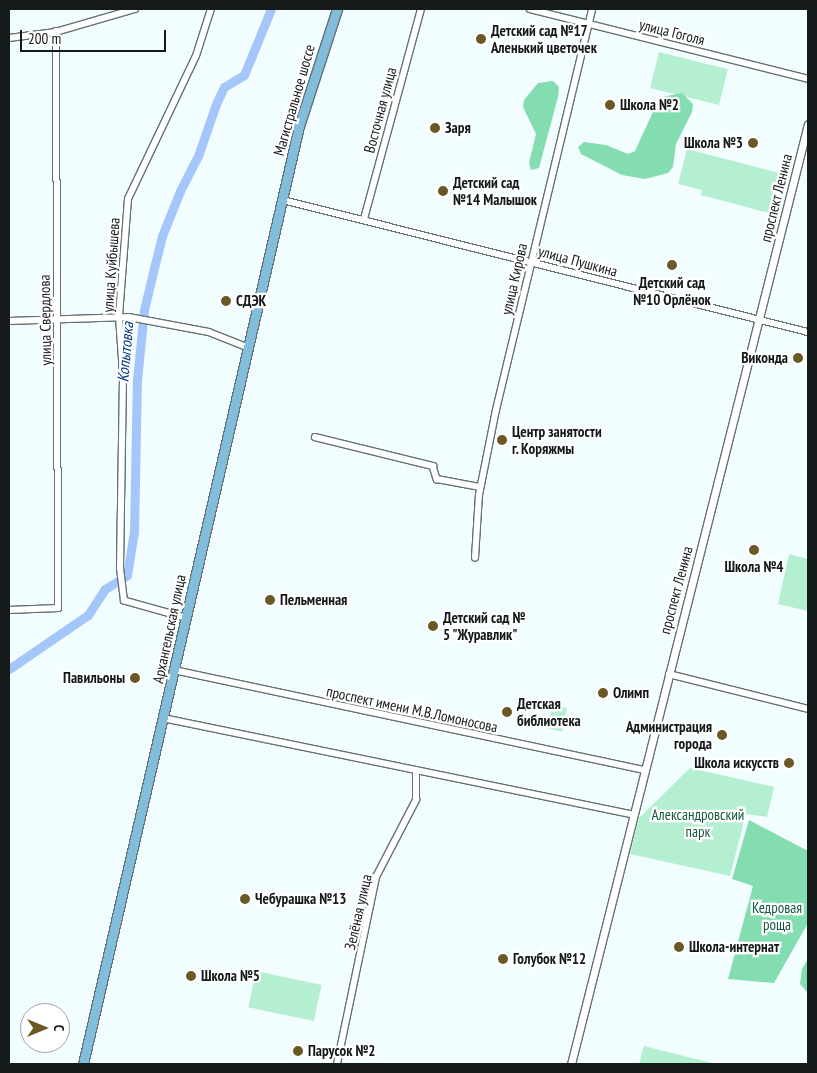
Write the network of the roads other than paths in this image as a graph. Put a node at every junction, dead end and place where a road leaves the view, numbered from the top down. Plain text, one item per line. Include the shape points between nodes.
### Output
1 (136, 9) edge
2 (212, 9) edge
3 (337, 9) edge
4 (421, 9) edge
5 (530, 9) edge
6 (592, 9) edge
7 (589, 23) junction
8 (56, 32) junction
9 (9, 38) edge
10 (808, 79) edge
11 (808, 124) edge
12 (283, 200) junction
13 (364, 218) junction
14 (530, 262) junction
15 (119, 316) junction
16 (9, 321) edge
17 (58, 321) junction
18 (759, 321) junction
19 (808, 332) edge
20 (247, 347) junction
21 (315, 438) dead end
22 (480, 487) junction
23 (474, 558) dead end
24 (9, 610) edge
25 (185, 618) junction
26 (174, 670) junction
27 (668, 674) junction
28 (808, 709) edge
29 (164, 718) junction
30 (645, 770) junction
31 (416, 771) junction
32 (634, 815) junction
33 (83, 1064) edge
34 (337, 1064) edge
35 (571, 1064) edge

1 - 8 street
2 - 15 street, улица Куйбышева via 196,56 128,199
3 - 12 main road, Магистральное шоссе via 301,117
4 - 13 street, Восточная улица
5 - 7 street, улица Гоголя
6 - 7 street, улица Кирова
7 - 10 street, улица Гоголя
7 - 14 street, улица Кирова
8 - 9 street
8 - 17 street, улица Свердлова
11 - 18 street, проспект Ленина
12 - 13 street, улица Пушкина
12 - 20 main road, Архангельская улица
13 - 14 street, улица Пушкина
14 - 18 street, улица Пушкина
14 - 22 street, улица Кирова
15 - 17 street
15 - 20 street via 208,332
15 - 25 street, улица Куйбышева via 123,375 120,568 124,601
16 - 17 street
17 - 24 street, улица Свердлова via 58,608
18 - 19 street, улица Пушкина
18 - 27 street, проспект Ленина
20 - 25 main road, Архангельская улица
21 - 22 street via 434,466 437,479
22 - 23 street, улица Кирова
25 - 26 main road, Архангельская улица
26 - 29 main road, Архангельская улица
26 - 30 street, проспект имени М.В.Ломоносова
27 - 28 street
27 - 30 street, проспект Ленина
29 - 31 street
29 - 33 main road, Архангельская улица
30 - 32 street, проспект Ленина
31 - 32 street
31 - 34 street, Зелёная улица via 416,800 376,877
32 - 35 street, проспект Ленина

